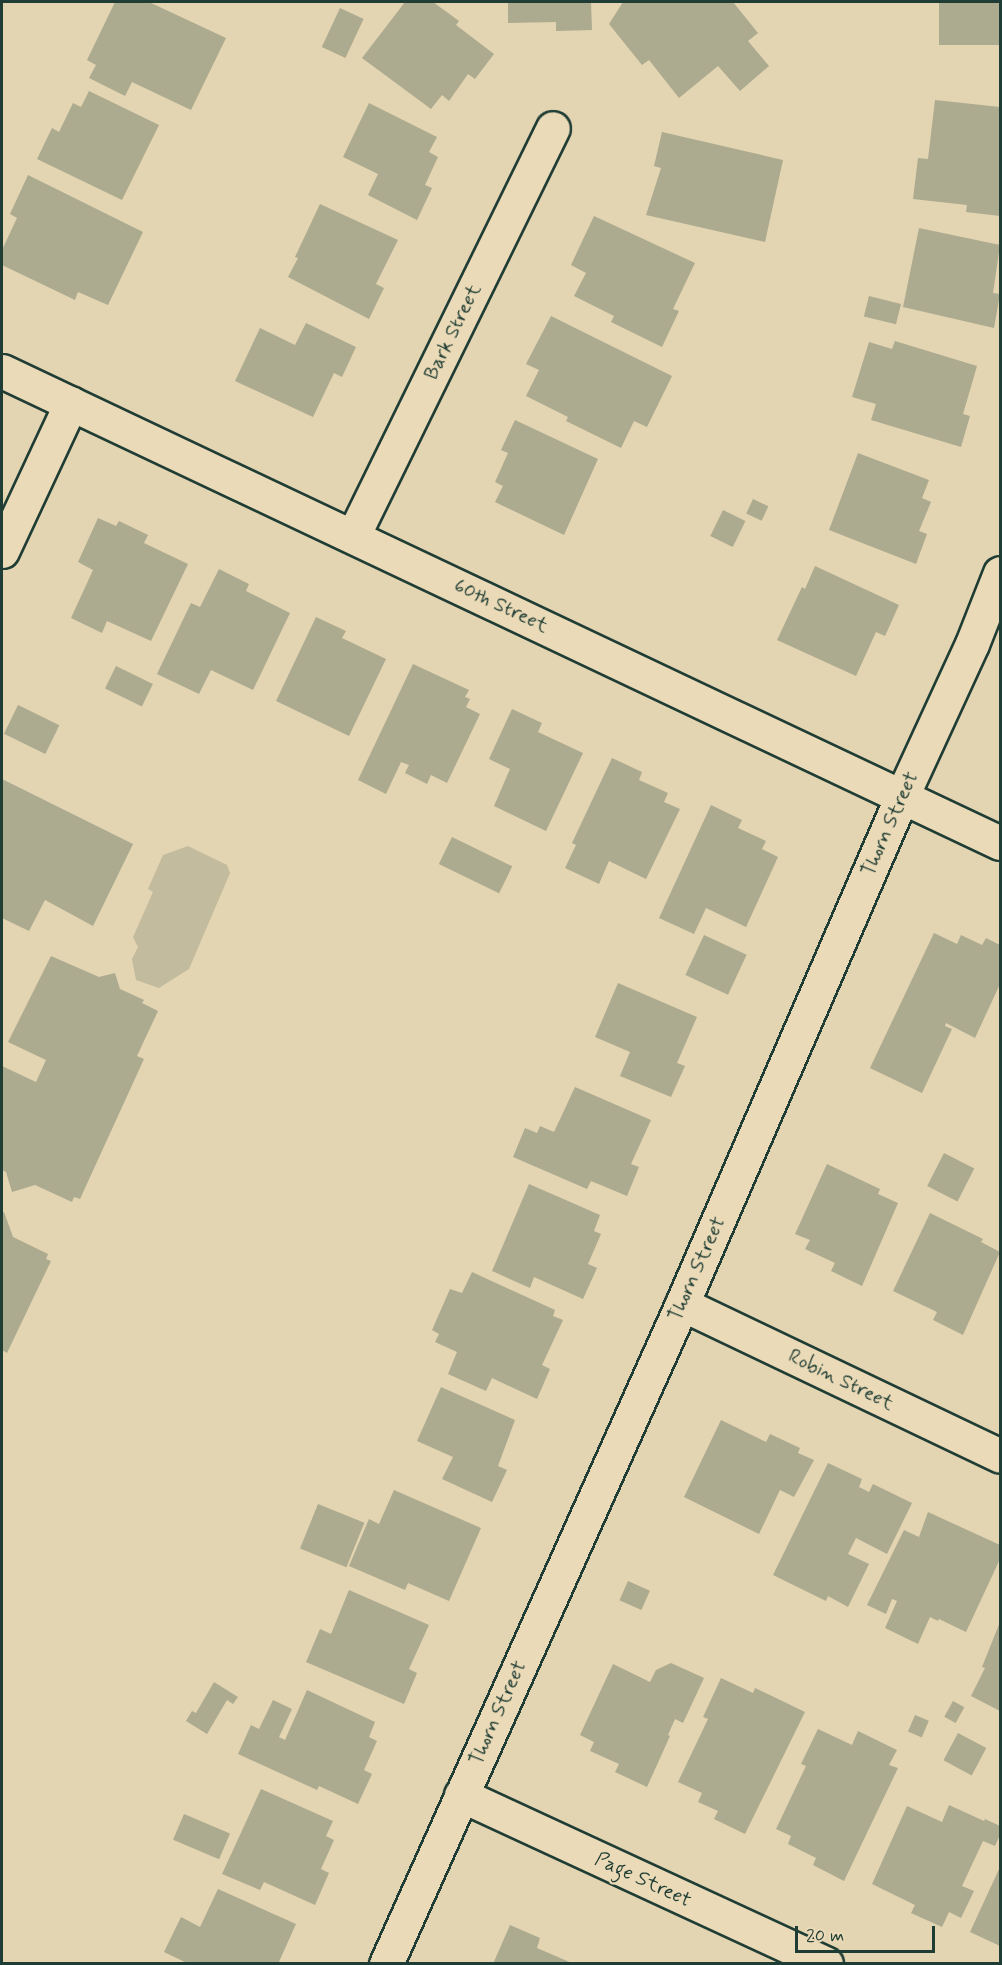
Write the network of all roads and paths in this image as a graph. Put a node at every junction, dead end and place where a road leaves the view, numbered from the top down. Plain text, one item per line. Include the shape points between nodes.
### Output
1 (553, 128) dead end
2 (2, 370) edge
3 (71, 403) junction
4 (352, 536) junction
5 (2, 551) edge
6 (1000, 573) edge
7 (902, 796) junction
8 (1000, 843) edge
9 (682, 1304) junction
10 (1000, 1456) edge
11 (460, 1796) junction
12 (386, 1964) edge
13 (826, 1964) edge

1 - 4 street, Bark Street
2 - 3 street, 60th Street
3 - 4 street, 60th Street
3 - 5 street
4 - 7 street, 60th Street
6 - 7 street, Thorn Street
7 - 8 street, 60th Street
7 - 9 street, Thorn Street
9 - 10 street, Robin Street
9 - 11 street, Thorn Street
11 - 12 street, Thorn Street
11 - 13 street, Page Street

